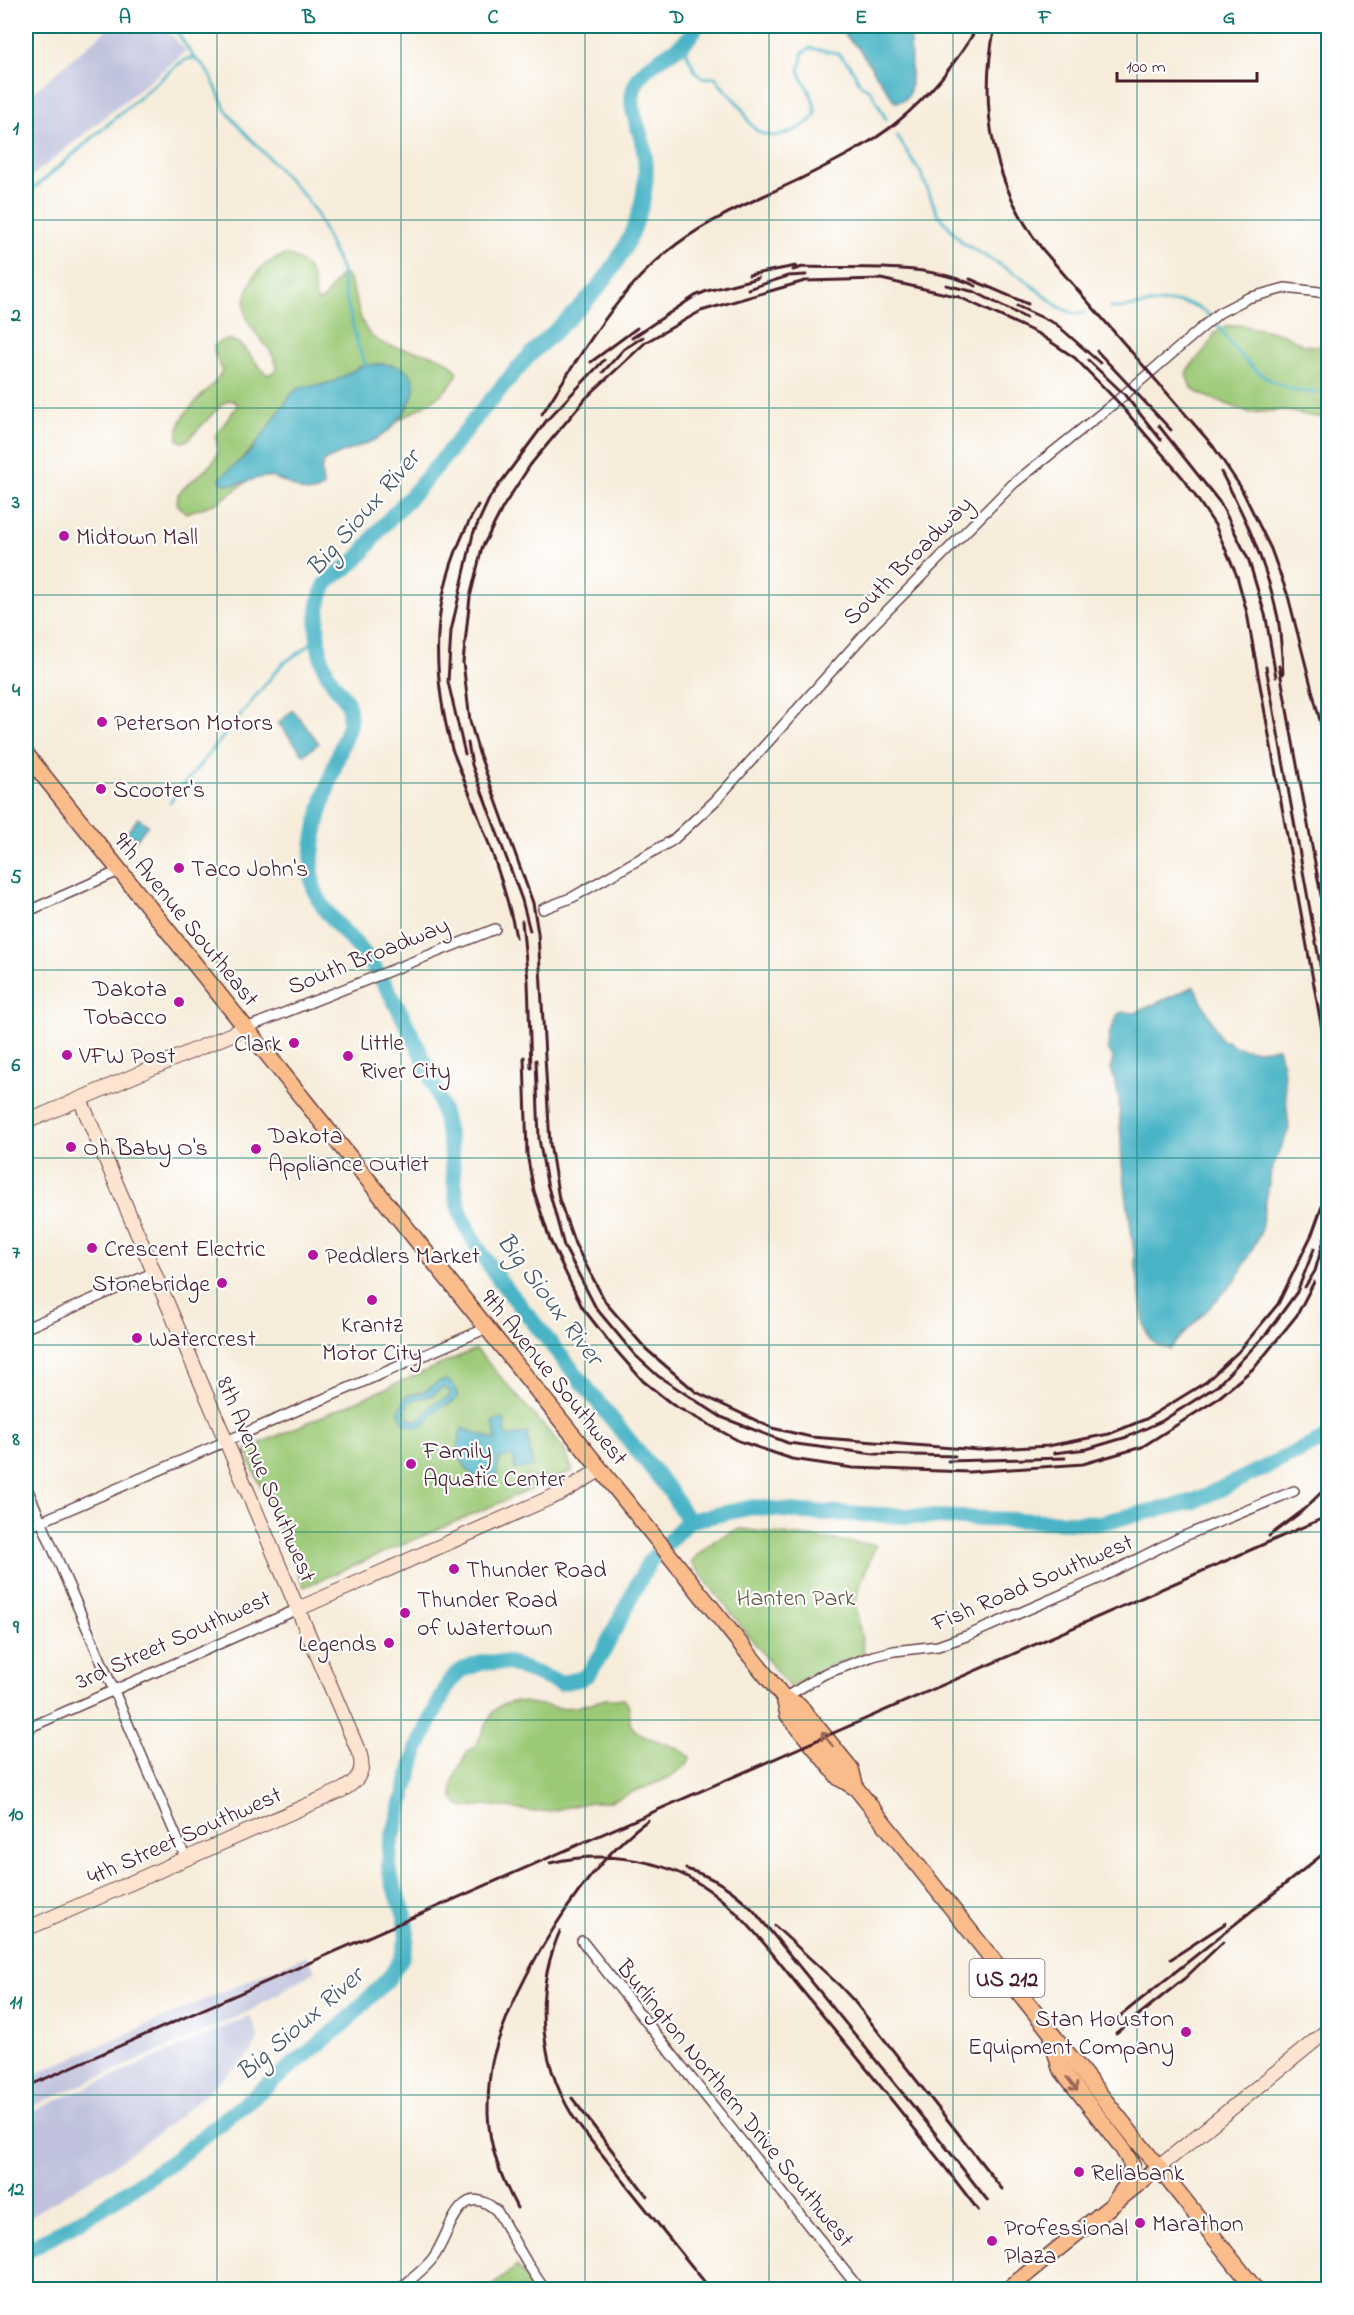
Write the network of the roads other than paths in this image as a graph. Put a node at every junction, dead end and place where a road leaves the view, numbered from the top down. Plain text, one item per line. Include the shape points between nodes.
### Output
1 (1329, 293) edge
2 (26, 754) edge
3 (119, 871) junction
4 (543, 909) dead end
5 (26, 912) edge
6 (495, 928) dead end
7 (246, 1028) junction
8 (80, 1099) junction
9 (26, 1122) edge
10 (155, 1272) junction
11 (26, 1328) edge
12 (487, 1328) junction
13 (227, 1441) junction
14 (600, 1470) junction
15 (26, 1486) edge
16 (1294, 1491) dead end
17 (40, 1521) junction
18 (26, 1528) edge
19 (298, 1609) junction
20 (113, 1691) junction
21 (784, 1698) junction
22 (26, 1729) edge
23 (358, 1778) joint
24 (186, 1859) junction
25 (26, 1929) edge
26 (582, 1941) dead end
27 (1329, 2030) edge
28 (1049, 2031) junction
29 (1159, 2167) junction
30 (1112, 2205) junction
31 (399, 2289) edge
32 (545, 2289) edge
33 (860, 2289) edge
34 (1007, 2289) edge
35 (1256, 2289) edge

1 - 4 street, South Broadway via 1286,288 1248,298 1208,322 1013,484 872,626 715,801 673,840 573,897
2 - 3 main road, 9th Avenue Southeast / US 212
3 - 5 street
3 - 7 main road, 9th Avenue Southeast / US 212
6 - 7 street, South Broadway
7 - 8 street, South Broadway
7 - 12 main road, 9th Avenue Southwest / US 212
8 - 9 street, South Broadway
8 - 10 street, 8th Avenue Southwest
10 - 11 street
10 - 13 street, 8th Avenue Southwest
12 - 13 street
12 - 14 main road, 9th Avenue Southwest / US 212
13 - 17 street
13 - 19 street, 8th Avenue Southwest
14 - 19 street, 3rd Street Southwest via 561,1493
14 - 21 main road, 9th Avenue Southwest / US 212
15 - 17 street
16 - 21 street, Fish Road Southwest via 1177,1539 980,1631 938,1646 873,1656 824,1674
17 - 18 street
17 - 20 street
19 - 20 street, 3rd Street Southwest
19 - 23 street, 8th Avenue Southwest via 360,1755
20 - 22 street, 3rd Street Southwest
20 - 24 street
21 - 28 main road, 9th Avenue Southwest / US 212 via 800,1705 851,1769 856,1788
23 - 24 street, 4th Street Southwest via 342,1790
24 - 25 street, 4th Street Southwest
26 - 33 street, Burlington Northern Drive Southwest
27 - 29 street
28 - 29 main road, 9th Avenue Southwest / US 212
28 -> 30 main road via 1060,2068 1132,2165 1127,2184
29 - 30 main road
29 - 35 main road, 9th Avenue Southwest / US 212
30 - 34 main road
31 - 32 street via 433,2258 459,2208 473,2201 481,2201 497,2211

